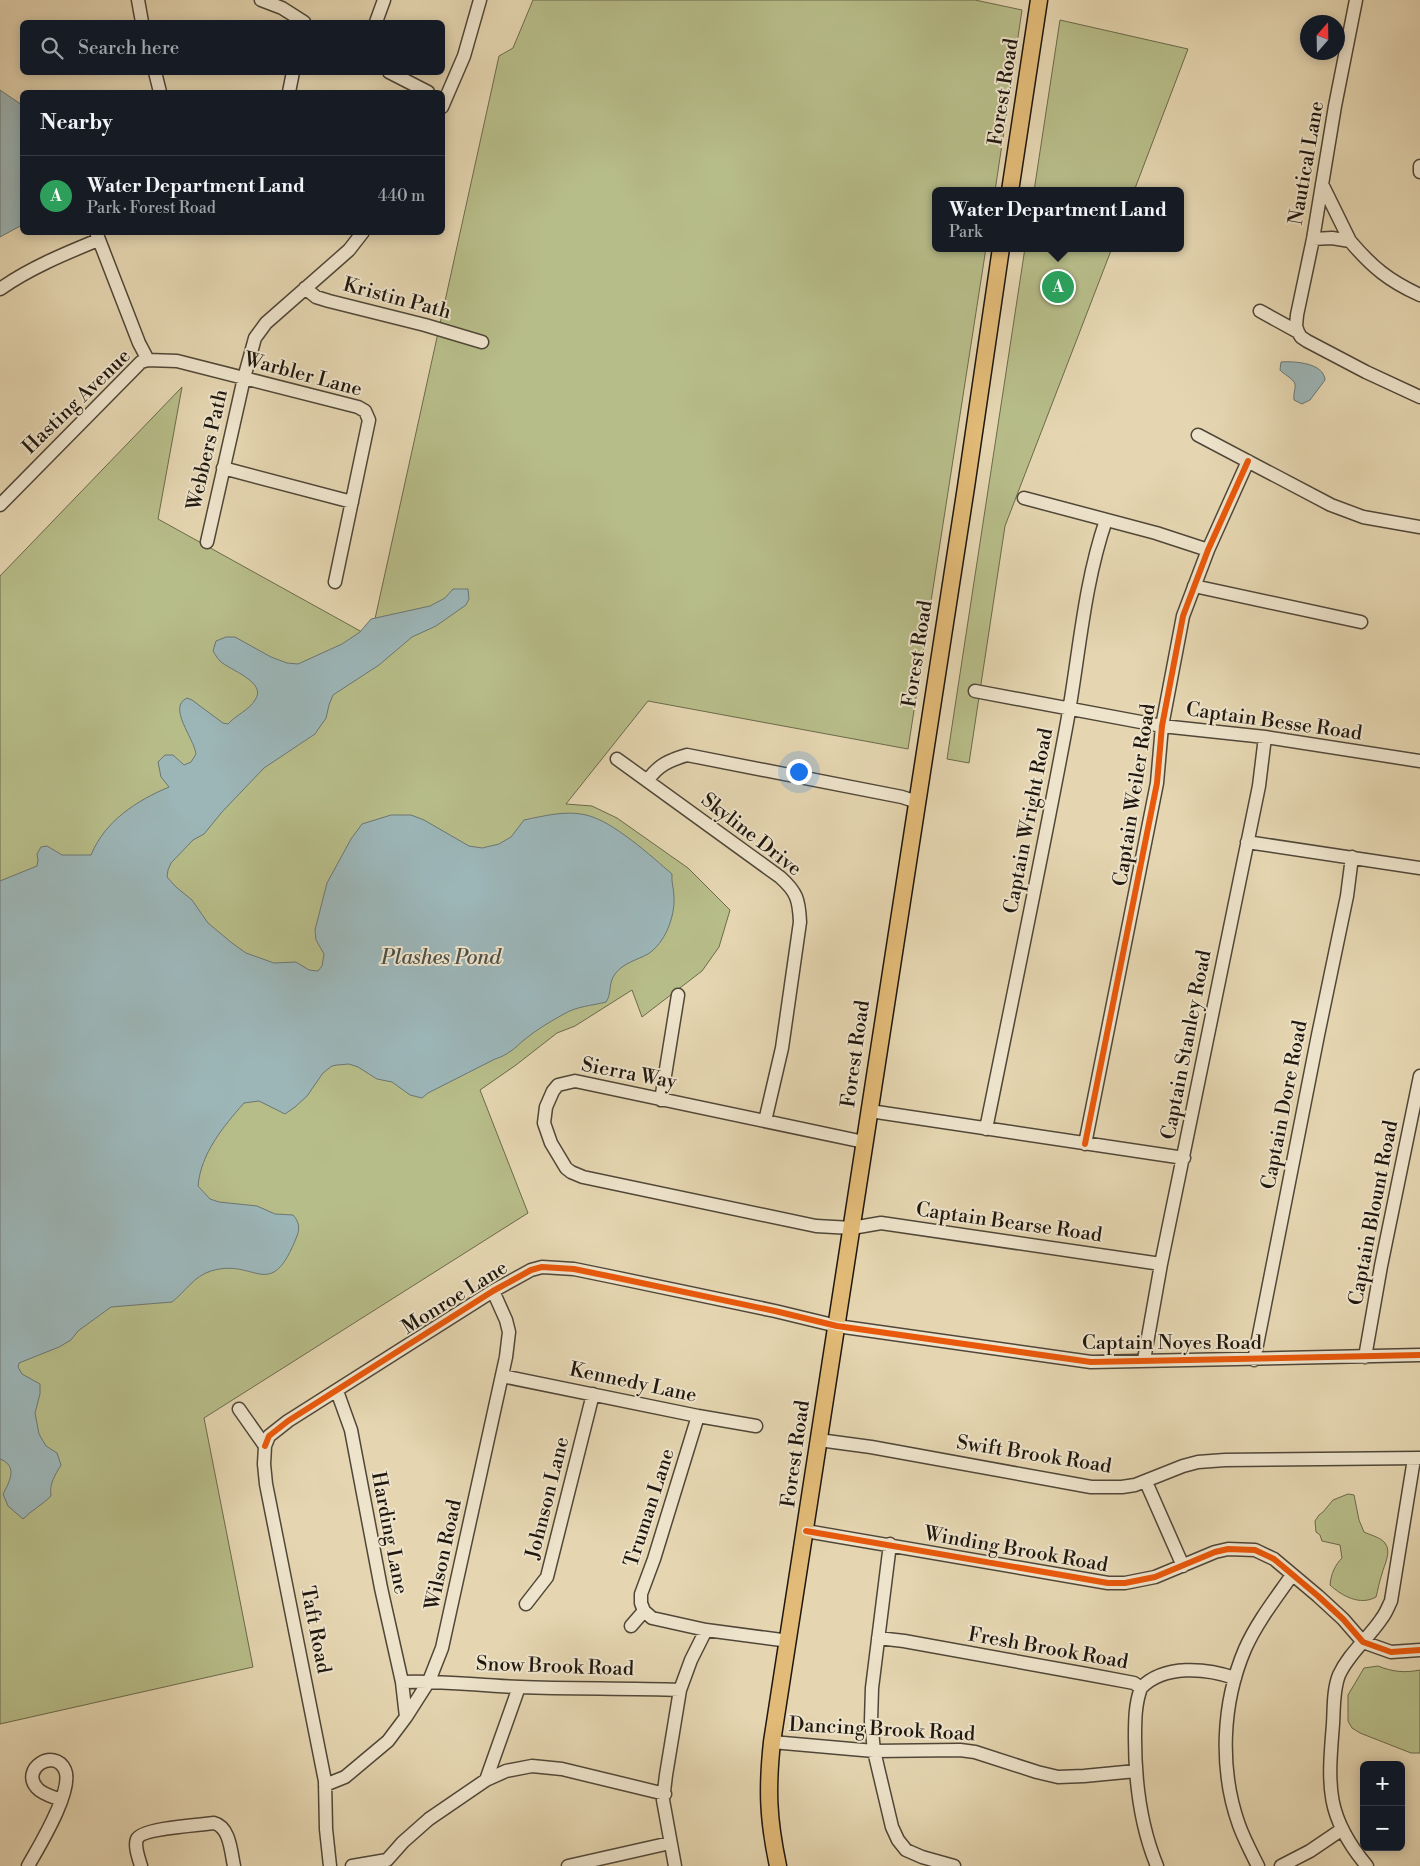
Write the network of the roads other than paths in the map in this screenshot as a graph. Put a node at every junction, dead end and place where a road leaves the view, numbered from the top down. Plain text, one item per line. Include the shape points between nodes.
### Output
1 (138, 0) edge
2 (261, 0) edge
3 (384, 0) edge
4 (480, 0) edge
5 (1039, 0) edge
6 (1356, 0) edge
7 (142, 20) edge
8 (301, 20) edge
9 (377, 20) edge
10 (156, 75) edge
11 (293, 75) edge
12 (395, 75) edge
13 (160, 90) edge
14 (290, 90) edge
15 (424, 90) edge
16 (445, 99) edge
17 (1420, 166) edge
18 (1420, 172) edge
19 (1322, 184) junction
20 (1011, 187) edge
21 (361, 235) edge
22 (97, 236) edge
23 (1312, 239) junction
24 (1350, 241) junction
25 (1000, 252) edge
26 (305, 288) junction
27 (0, 289) edge
28 (1420, 295) edge
29 (1260, 311) dead end
30 (1298, 332) junction
31 (482, 342) dead end
32 (148, 360) junction
33 (244, 378) junction
34 (1420, 397) edge
35 (1198, 435) dead end
36 (1248, 462) junction
37 (223, 468) junction
38 (1024, 498) dead end
39 (352, 502) junction
40 (0, 505) edge
41 (1106, 520) junction
42 (1420, 527) edge
43 (207, 542) dead end
44 (1208, 550) junction
45 (335, 582) dead end
46 (1194, 586) junction
47 (1362, 622) dead end
48 (975, 691) dead end
49 (1070, 710) junction
50 (1162, 726) junction
51 (1265, 738) junction
52 (617, 759) dead end
53 (1420, 761) edge
54 (648, 780) junction
55 (917, 802) junction
56 (1247, 842) junction
57 (1352, 858) junction
58 (1420, 868) edge
59 (678, 995) dead end
60 (1420, 1076) edge
61 (661, 1100) junction
62 (870, 1111) junction
63 (765, 1121) junction
64 (986, 1128) junction
65 (864, 1142) junction
66 (1085, 1144) junction
67 (1184, 1158) junction
68 (852, 1228) junction
69 (1162, 1264) junction
70 (493, 1291) junction
71 (837, 1326) junction
72 (1420, 1355) edge
73 (1365, 1357) junction
74 (1144, 1360) junction
75 (1254, 1360) junction
76 (502, 1376) junction
77 (338, 1391) junction
78 (593, 1394) junction
79 (239, 1409) dead end
80 (698, 1416) junction
81 (756, 1426) dead end
82 (819, 1440) junction
83 (265, 1446) junction
84 (1417, 1458) edge
85 (1146, 1482) junction
86 (806, 1531) junction
87 (890, 1544) junction
88 (1183, 1566) junction
89 (1292, 1574) junction
90 (526, 1604) dead end
91 (644, 1611) junction
92 (631, 1626) dead end
93 (706, 1630) junction
94 (878, 1638) junction
95 (789, 1641) junction
96 (1363, 1642) junction
97 (1420, 1650) edge
98 (1235, 1678) junction
99 (429, 1681) junction
100 (402, 1682) junction
101 (519, 1687) junction
102 (1141, 1688) junction
103 (680, 1690) junction
104 (406, 1717) junction
105 (772, 1742) junction
106 (874, 1751) junction
107 (1136, 1771) junction
108 (486, 1780) junction
109 (325, 1786) junction
110 (665, 1794) junction
111 (61, 1800) dead end
112 (1341, 1830) junction
113 (670, 1843) junction
114 (388, 1863) edge
115 (1156, 1865) edge
116 (28, 1866) edge
117 (141, 1866) edge
118 (234, 1866) edge
119 (330, 1866) edge
120 (352, 1866) edge
121 (568, 1866) edge
122 (675, 1866) edge
123 (778, 1866) edge
124 (954, 1866) edge
125 (1142, 1866) edge
126 (1258, 1866) edge
127 (1281, 1866) edge
128 (1367, 1866) edge

1 - 7 street
2 - 8 street
3 - 9 street
4 - 16 street via 464,56
5 - 20 main road, Forest Road
6 - 19 street, Nautical Lane
10 - 13 street
11 - 14 street
12 - 15 street
17 - 18 street
19 - 23 street, Nautical Lane
19 - 24 street
21 - 26 street, Webbers Path via 349,250
22 - 27 street
22 - 32 street, Hasting Avenue via 138,343
23 - 24 street
23 - 30 street, Nautical Lane via 1296,315
24 - 28 street via 1369,264
25 - 55 main road, Forest Road
26 - 31 street, Kristin Path via 316,297
26 - 33 street, Webbers Path via 259,331
29 - 30 street
30 - 34 street via 1301,337 1366,372
32 - 33 street, Warbler Lane via 177,362
32 - 40 street, Hasting Avenue via 141,362
33 - 37 street, Webbers Path
33 - 39 street, Warbler Lane via 365,411 369,420
35 - 36 street
36 - 42 street via 1353,514
36 - 44 street, Captain Weiler Road
37 - 39 street
37 - 43 street, Webbers Path
38 - 41 street
39 - 45 street, Warbler Lane
41 - 44 street
41 - 49 street, Captain Wright Road via 1092,569
44 - 46 street, Captain Weiler Road
46 - 47 street
46 - 50 street, Captain Weiler Road via 1182,616
48 - 49 street, Captain Besse Road
49 - 50 street, Captain Besse Road
49 - 64 street, Captain Wright Road
50 - 51 street, Captain Besse Road
50 - 66 street, Captain Weiler Road via 1157,783
51 - 53 street, Captain Besse Road
51 - 56 street, Captain Stanley Road
52 - 54 street, Skyline Drive
54 - 55 street via 661,765 687,755
54 - 63 street, Skyline Drive via 780,877 796,895 800,922 782,1048
55 - 62 main road, Forest Road
56 - 57 street
56 - 67 street, Captain Stanley Road
57 - 58 street
57 - 75 street, Captain Dore Road
59 - 61 street
60 - 73 street, Captain Blount Road
61 - 63 street, Sierra Way
61 - 68 street, Sierra Way via 587,1082 564,1082 553,1091 544,1123 566,1168 583,1177 816,1226
62 - 64 street
62 - 65 main road, Forest Road
63 - 65 street, Sierra Way
64 - 66 street
65 - 68 main road, Forest Road
66 - 67 street
67 - 69 street, Captain Stanley Road
68 - 69 street, Captain Bearse Road via 881,1223
68 - 71 main road, Forest Road
69 - 74 street, Captain Stanley Road
70 - 71 street, Monroe Lane via 531,1270 554,1267 730,1301
70 - 76 street, Wilson Road via 509,1332
70 - 77 street, Monroe Lane
71 - 74 street, Captain Noyes Road via 1091,1362
71 - 82 main road, Forest Road
72 - 73 street, Captain Noyes Road
73 - 75 street, Captain Noyes Road
74 - 75 street, Captain Noyes Road
76 - 78 street, Kennedy Lane
76 - 99 street, Wilson Road via 445,1638
77 - 83 street, Monroe Lane via 273,1432
77 - 100 street, Harding Lane via 351,1430
78 - 80 street, Kennedy Lane
78 - 90 street, Johnson Lane via 548,1577
79 - 83 street
80 - 81 street, Kennedy Lane
80 - 91 street, Truman Lane via 641,1594
82 - 85 street, Swift Brook Road via 1091,1487 1122,1487
82 - 86 main road, Forest Road
83 - 109 street, Taft Road via 266,1484
84 - 85 street, Swift Brook Road via 1198,1462
84 - 96 street via 1391,1601
85 - 88 street
86 - 87 street, Winding Brook Road
86 - 95 main road, Forest Road
87 - 88 street, Winding Brook Road via 1108,1584 1138,1581
87 - 94 street
88 - 89 street, Winding Brook Road via 1215,1552 1245,1549 1274,1559
89 - 96 street, Winding Brook Road via 1343,1619
89 - 98 street via 1253,1634
91 - 92 street
91 - 93 street via 652,1618
93 - 95 street
93 - 103 street via 690,1660
94 - 102 street, Fresh Brook Road via 1134,1683
94 - 106 street via 872,1688
95 - 105 main road, Forest Road
96 - 97 street, Winding Brook Road via 1391,1652
96 - 112 street via 1339,1675 1335,1693 1331,1796
98 - 102 street, Fresh Brook Road via 1208,1670 1184,1671 1161,1675
98 - 126 street via 1226,1724 1226,1764 1238,1824
99 - 100 street
99 - 101 street, Snow Brook Road
99 - 104 street, Wilson Road
100 - 104 street, Harding Lane
101 - 103 street, Snow Brook Road
101 - 108 street
102 - 107 street via 1135,1727
103 - 110 street
104 - 109 street, Wilson Road via 388,1741 345,1777
105 - 106 street, Dancing Brook Road
105 - 123 main road, Forest Road via 768,1794
106 - 107 street, Dancing Brook Road via 960,1750 1058,1777
106 - 124 street via 898,1840 906,1850
107 - 115 street via 1141,1815
108 - 110 street via 506,1771 545,1767 588,1774
108 - 114 street via 429,1819
109 - 119 street, Taft Road
110 - 113 street
111 - 116 street
112 - 127 street
112 - 128 street
113 - 121 street
113 - 122 street
114 - 120 street
115 - 125 street
117 - 118 street via 136,1846 138,1837 151,1831 214,1823 227,1834

